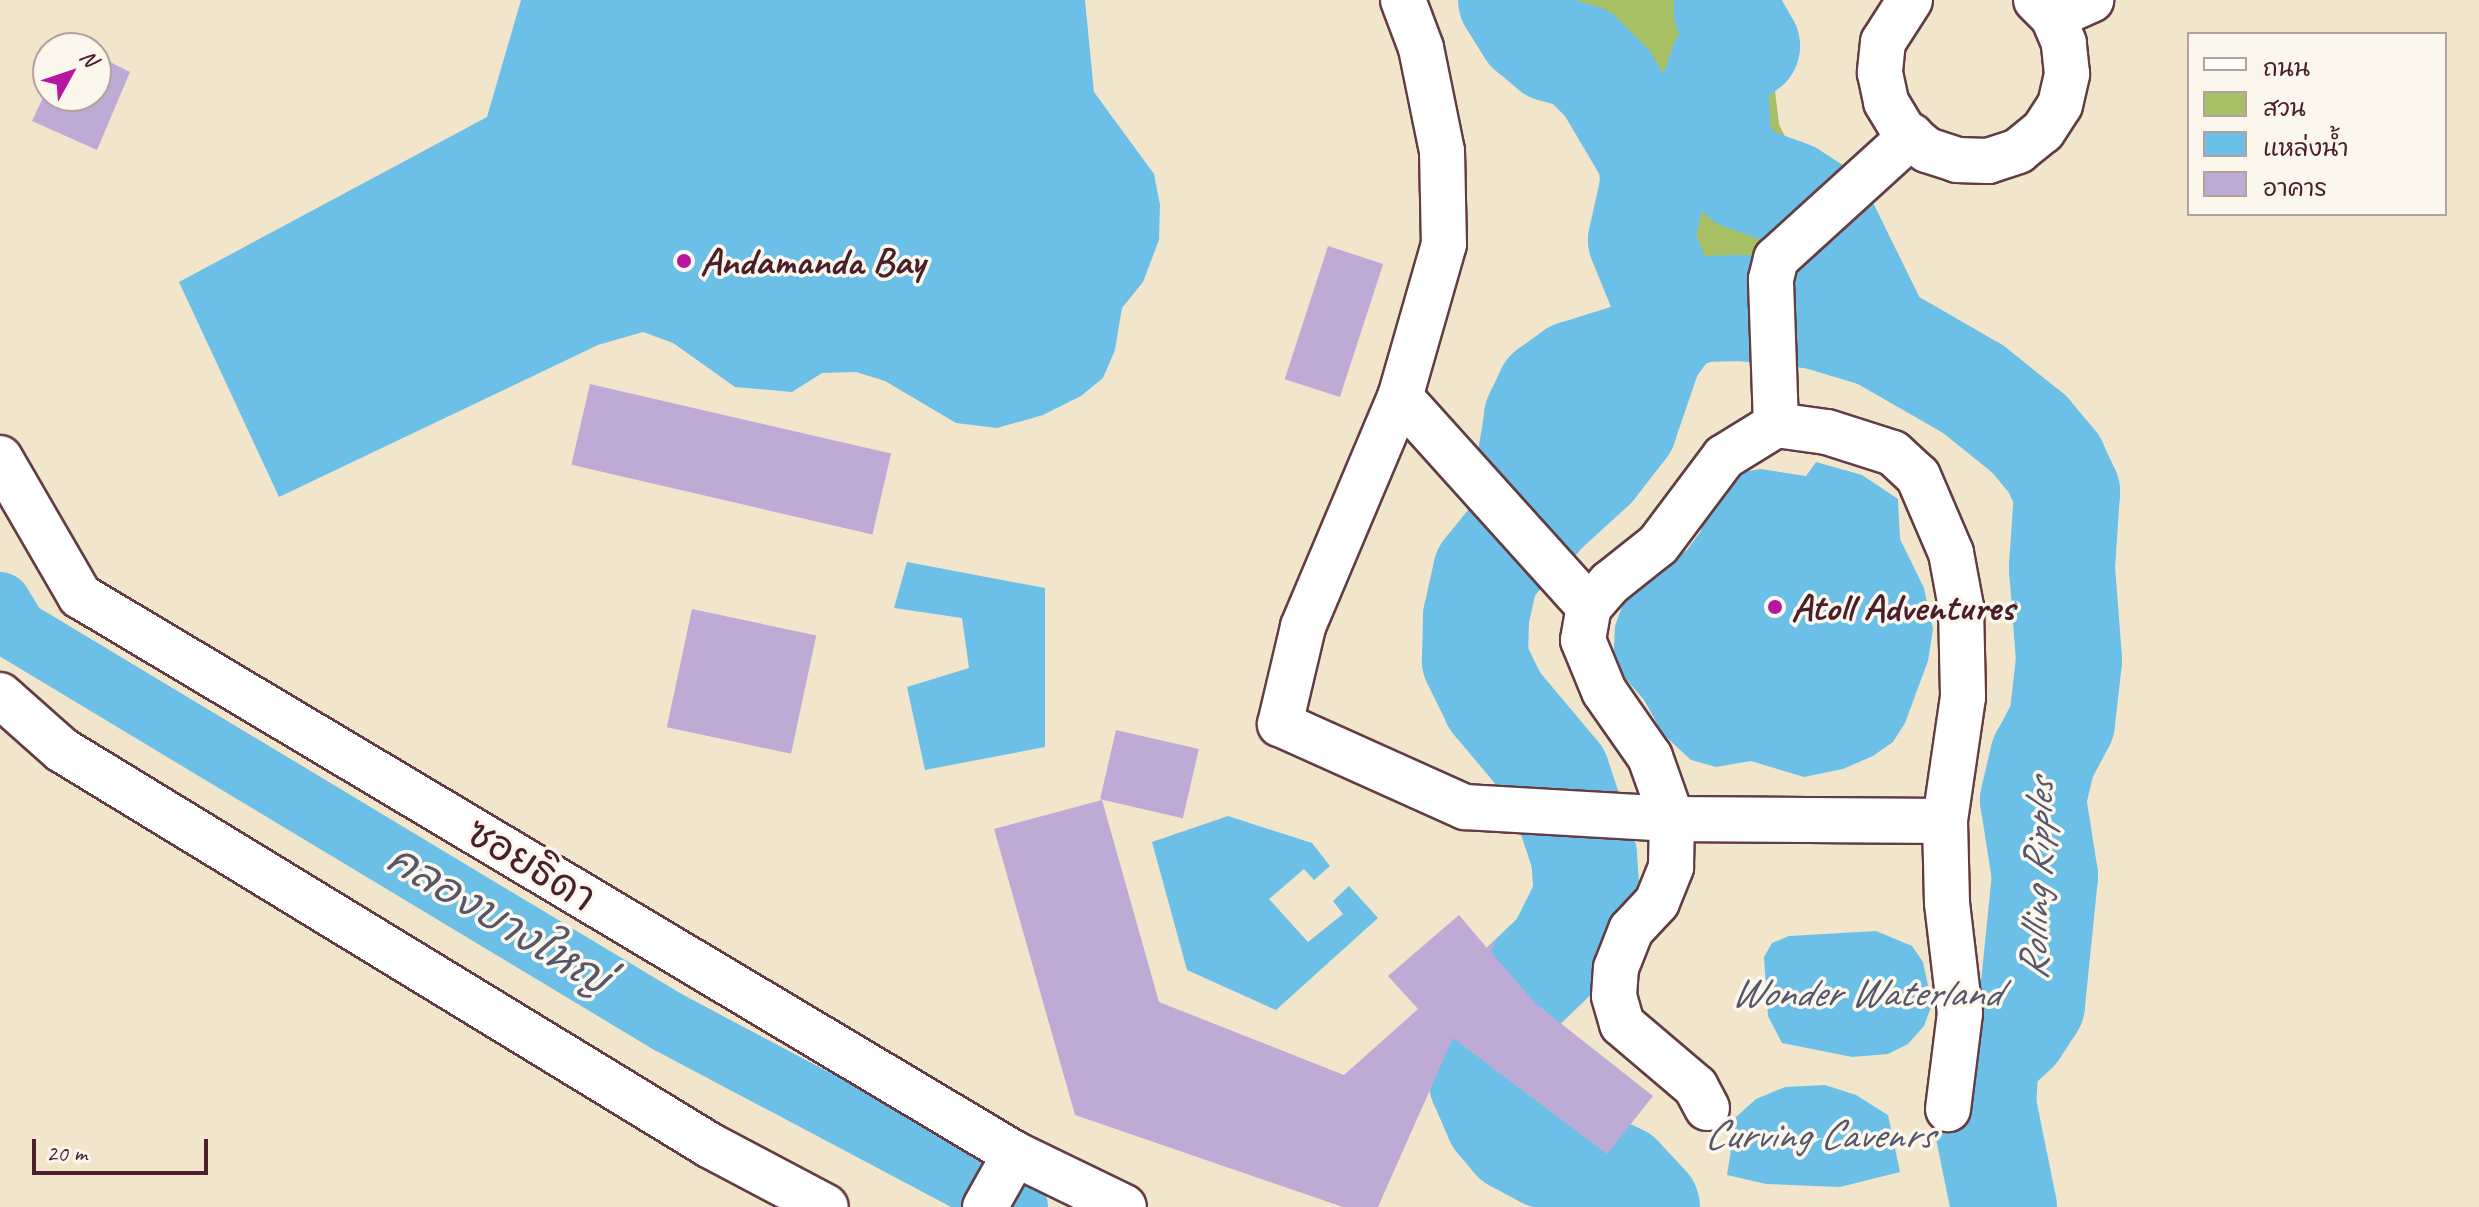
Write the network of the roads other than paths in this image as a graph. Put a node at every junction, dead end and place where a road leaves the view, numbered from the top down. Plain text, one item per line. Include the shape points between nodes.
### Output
1 (1403, 0) edge
2 (1910, 0) edge
3 (2060, 6) edge
4 (1903, 143) junction
5 (1400, 397) junction
6 (1776, 411) junction
7 (0, 458) edge
8 (1576, 593) junction
9 (0, 695) edge
10 (1655, 817) junction
11 (1945, 821) junction
12 (1707, 1108) dead end
13 (1948, 1109) dead end
14 (1015, 1154) junction
15 (826, 1207) edge
16 (985, 1207) edge
17 (1124, 1207) edge

1 - 5 street via 1421,48 1442,151 1444,244
2 - 4 street via 1883,42 1880,73
3 - 4 street via 2067,74 2060,105 2043,131 2018,151 1988,161 1957,160
4 - 6 street via 1789,241 1776,259 1771,279
5 - 8 street
5 - 10 street via 1303,627 1280,724 1465,807
6 - 8 street via 1724,457 1658,545
6 - 11 street via 1893,453 1918,476 1934,506 1951,553 1961,607 1963,697
7 - 14 street, ซอยธิดา via 80,596
8 - 10 street via 1583,640 1598,678 1650,757
9 - 15 street via 62,750 709,1145
10 - 11 street
10 - 12 street via 1671,867 1657,902 1631,930 1616,968 1614,996 1622,1024 1696,1087
11 - 13 street via 1947,903 1960,1013
14 - 16 street
14 - 17 street, ซอยธิดา

